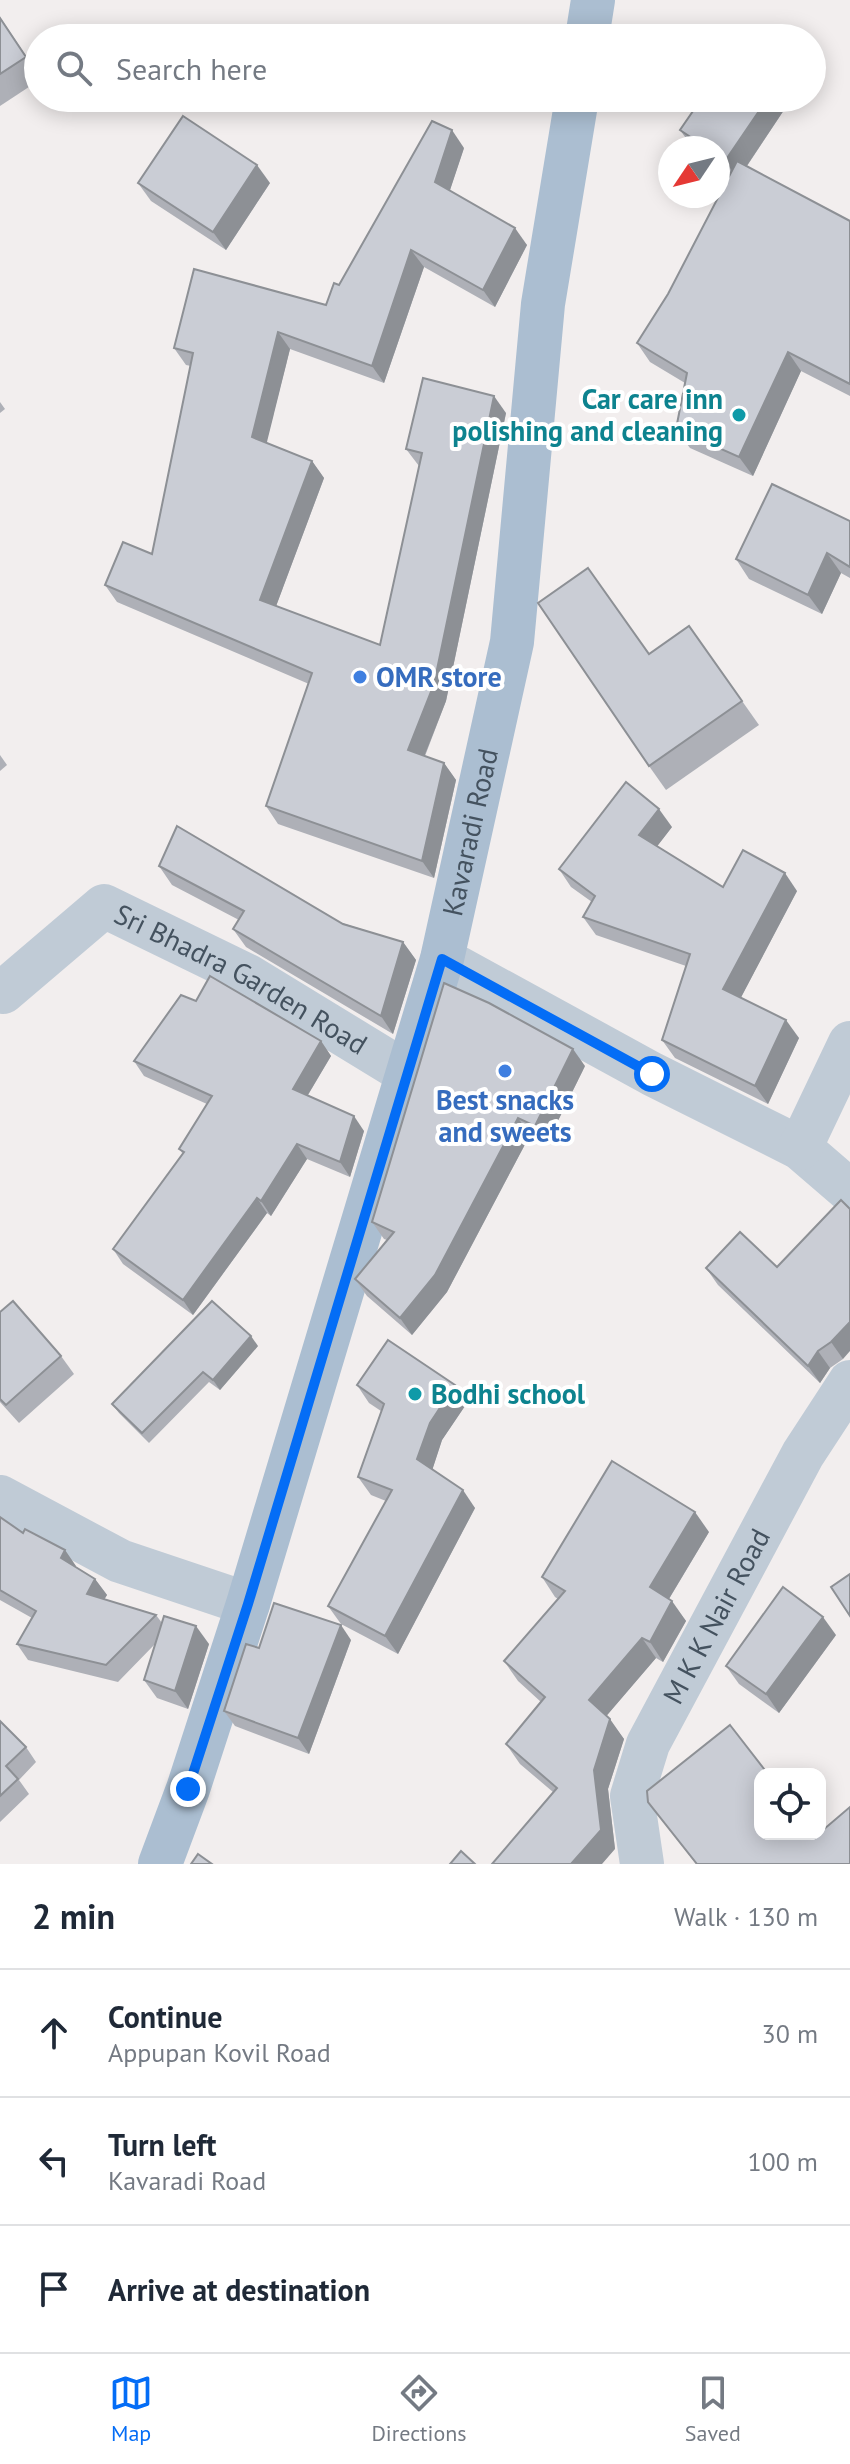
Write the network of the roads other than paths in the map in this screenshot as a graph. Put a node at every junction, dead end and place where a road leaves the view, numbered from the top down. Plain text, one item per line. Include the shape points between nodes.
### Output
1 (593, 0) edge
2 (589, 24) edge
3 (575, 112) edge
4 (442, 959) junction
5 (0, 989) edge
6 (850, 1043) edge
7 (410, 1075) junction
8 (800, 1148) junction
9 (850, 1191) edge
10 (850, 1382) edge
11 (0, 1497) edge
12 (248, 1604) junction
13 (160, 1864) edge
14 (642, 1864) edge

1 - 2 main road
3 - 4 main road, Kavaradi Road via 543,304 512,642
4 - 7 main road, Kavaradi Road
4 - 8 street
5 - 7 street, Sri Bhadra Garden Road via 3,992 104,906 248,976
6 - 8 street
7 - 12 main road, Kavaradi Road
8 - 9 street
10 - 14 street, M K K Nair Road via 803,1454 648,1744 632,1796
11 - 12 street via 120,1561
12 - 13 main road, Kavaradi Road

